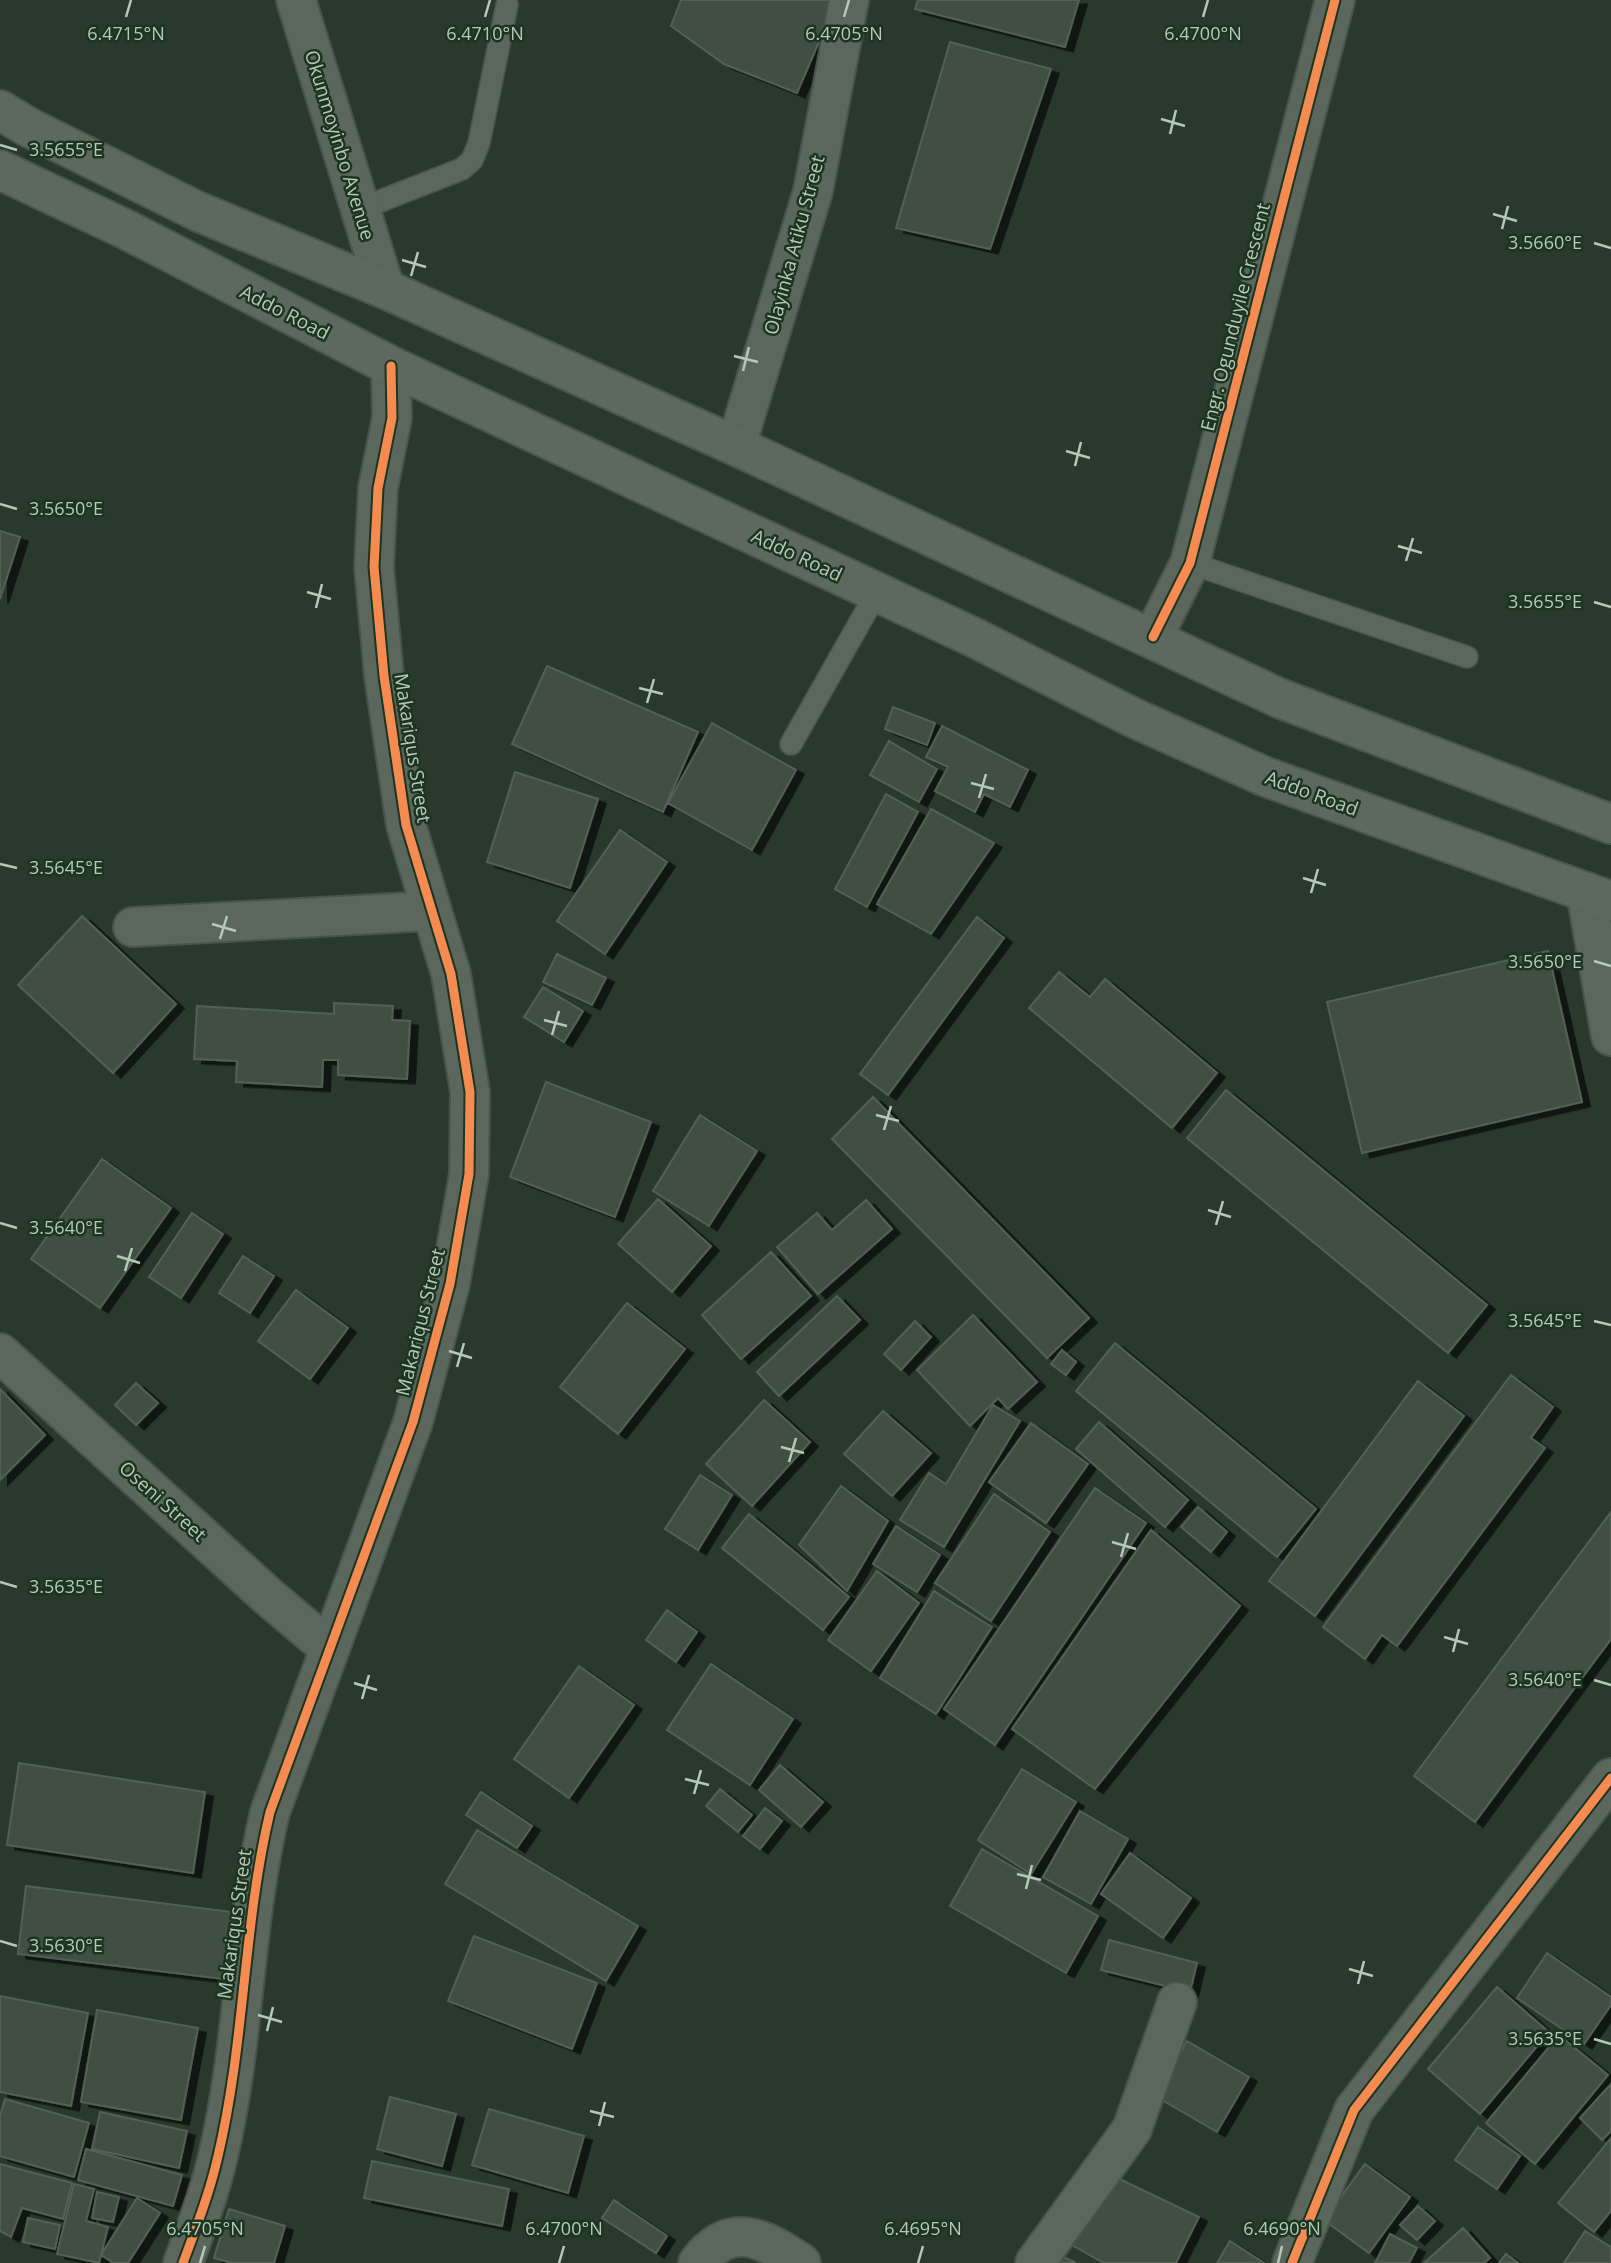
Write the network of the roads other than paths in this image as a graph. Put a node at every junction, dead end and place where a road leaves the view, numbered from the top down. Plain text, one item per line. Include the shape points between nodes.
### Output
1 (296, 0) edge
2 (849, 0) edge
3 (1335, 0) edge
4 (507, 5) dead end
5 (0, 110) edge
6 (0, 170) edge
7 (360, 209) junction
8 (385, 289) junction
9 (391, 366) junction
10 (736, 446) junction
11 (1190, 563) junction
12 (877, 592) junction
13 (1153, 637) junction
14 (1467, 657) dead end
15 (791, 744) dead end
16 (1611, 824) edge
17 (1599, 896) edge
18 (430, 911) junction
19 (134, 927) dead end
20 (1611, 1036) edge
21 (0, 1353) edge
22 (328, 1647) junction
23 (1611, 1778) edge
24 (1177, 2002) dead end
25 (183, 2263) edge
26 (698, 2263) edge
27 (802, 2263) edge
28 (1035, 2263) edge
29 (1292, 2263) edge

1 - 7 street, Okunmoyinbo Avenue
2 - 10 street, Olayinka Atiku Street via 813,191
3 - 11 street, Engr. Ogunduyile Crescent
4 - 7 lane via 472,160 462,169
5 - 8 main road via 199,212
6 - 9 main road, Addo Road
7 - 8 street, Okunmoyinbo Avenue
8 - 10 main road
9 - 12 main road, Addo Road
9 - 18 street, Makariqus Street via 392,418 378,488 374,567 406,825
10 - 13 main road
11 - 13 street, Engr. Ogunduyile Crescent
11 - 14 lane
12 - 15 lane
12 - 17 main road, Addo Road via 1266,777
13 - 16 main road via 1279,698
17 - 20 street
18 - 19 street
18 - 22 street, Makariqus Street via 451,974 471,1092 468,1174 450,1284 413,1422
21 - 22 street, Oseni Street
22 - 25 street, Makariqus Street via 270,1812 218,2156
23 - 29 street via 1354,2110
24 - 28 street via 1132,2129
26 - 27 street via 722,2240 749,2236

